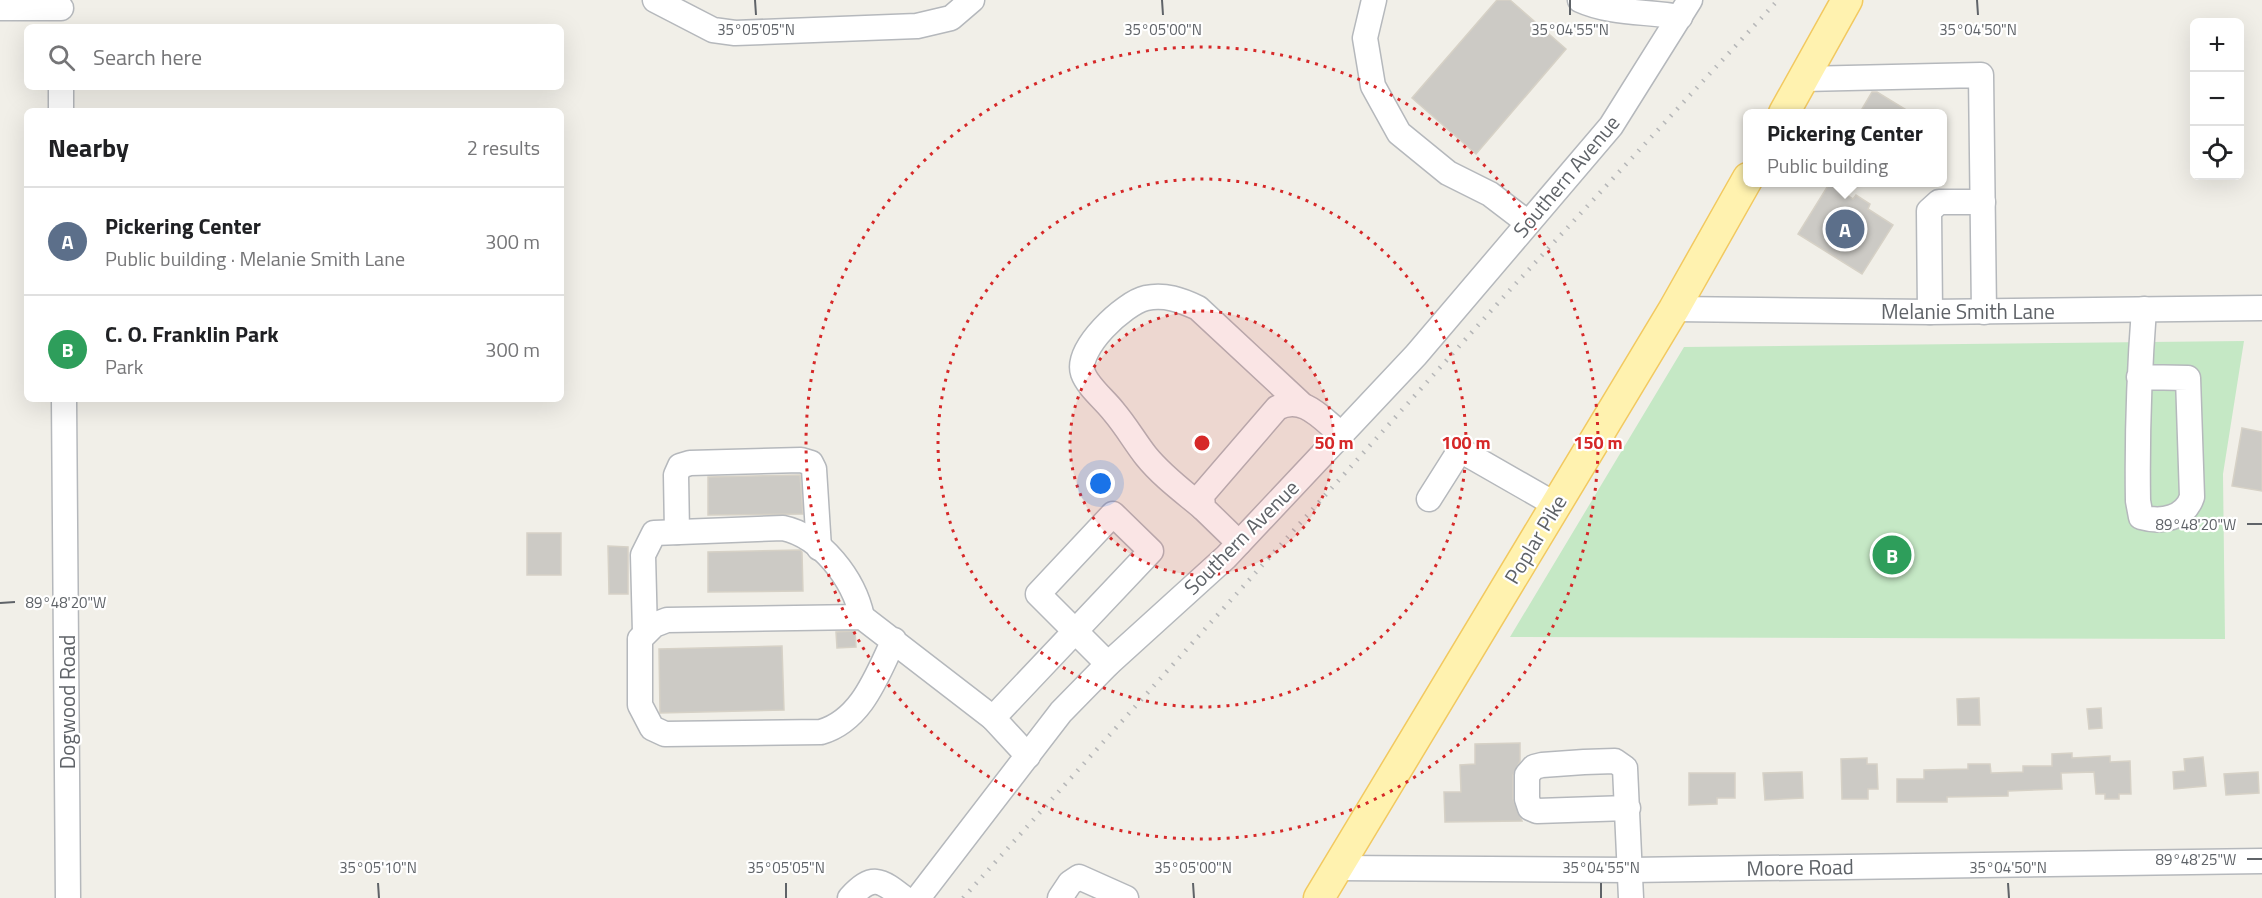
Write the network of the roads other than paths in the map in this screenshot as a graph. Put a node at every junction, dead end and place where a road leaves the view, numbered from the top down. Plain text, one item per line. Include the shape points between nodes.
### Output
1 (655, 0) edge
2 (972, 0) edge
3 (1374, 0) edge
4 (1580, 0) edge
5 (1847, 0) edge
6 (0, 8) edge
7 (1685, 8) edge
8 (61, 12) edge
9 (1803, 80) junction
10 (61, 90) edge
11 (61, 108) edge
12 (1787, 109) edge
13 (1743, 187) edge
14 (1983, 202) junction
15 (1528, 223) junction
16 (2262, 308) edge
17 (1674, 309) junction
18 (2144, 309) junction
19 (1930, 312) junction
20 (1984, 312) junction
21 (2139, 377) junction
22 (64, 402) edge
23 (1300, 403) junction
24 (1341, 434) junction
25 (1429, 499) dead end
26 (1556, 506) junction
27 (1203, 508) junction
28 (677, 532) junction
29 (1239, 543) junction
30 (819, 548) junction
31 (862, 617) junction
32 (645, 633) junction
33 (1076, 633) junction
34 (894, 640) junction
35 (1108, 664) junction
36 (993, 718) junction
37 (1028, 756) junction
38 (1628, 808) dead end
39 (2262, 861) edge
40 (1337, 868) junction
41 (1630, 870) junction
42 (68, 898) edge
43 (849, 898) edge
44 (904, 898) edge
45 (918, 898) edge
46 (1060, 898) edge
47 (1126, 898) edge
48 (1319, 898) edge
49 (1631, 898) edge

1 - 2 street via 713,30 735,33 917,26 951,18
3 - 15 street via 1365,38 1373,87 1399,133 1448,173 1490,194
4 - 7 street via 1622,11
5 - 9 main road
6 - 8 street
7 - 15 street, Southern Avenue via 1611,126
9 - 12 main road
9 - 14 street via 1981,75
10 - 11 street
13 - 17 main road, Poplar Pike
14 - 19 street via 1939,202 1929,211
14 - 20 street
15 - 24 street, Southern Avenue via 1416,355
16 - 18 street, Melanie Smith Lane
17 - 19 street, Melanie Smith Lane
17 - 26 main road, Poplar Pike
18 - 20 street, Melanie Smith Lane
18 - 21 street
19 - 20 street, Melanie Smith Lane
21 - 21 street via 2141,517 2180,515 2188,509 2192,497 2188,378
22 - 42 street, Dogwood Road
23 - 24 street
23 - 27 street via 1277,408 1202,495
23 - 27 street via 1198,308 1178,298 1148,297 1121,310 1087,349 1081,360 1082,371 1145,456
24 - 29 street, Southern Avenue
25 - 26 street via 1461,450
26 - 40 main road, Poplar Pike
27 - 29 street
28 - 30 street via 783,528 799,532
28 - 30 street via 676,475 680,466 801,460 811,463 814,469
28 - 32 street via 654,533 645,549
29 - 35 street, Southern Avenue
30 - 31 street via 854,589
31 - 32 street via 667,620
31 - 34 street
32 - 34 street via 640,639 640,705 652,728 665,734 814,732 835,728 861,703
33 - 33 street via 1038,594 1113,514 1151,551
33 - 35 street
33 - 36 street
34 - 36 street
35 - 37 street, Southern Avenue via 1061,712
36 - 37 street
37 - 45 street, Southern Avenue
38 - 41 street
39 - 41 street, Moore Road
40 - 41 street, Moore Road
40 - 48 main road, Poplar Pike
41 - 49 street
43 - 44 street via 871,881 879,881
46 - 47 street via 1079,877

